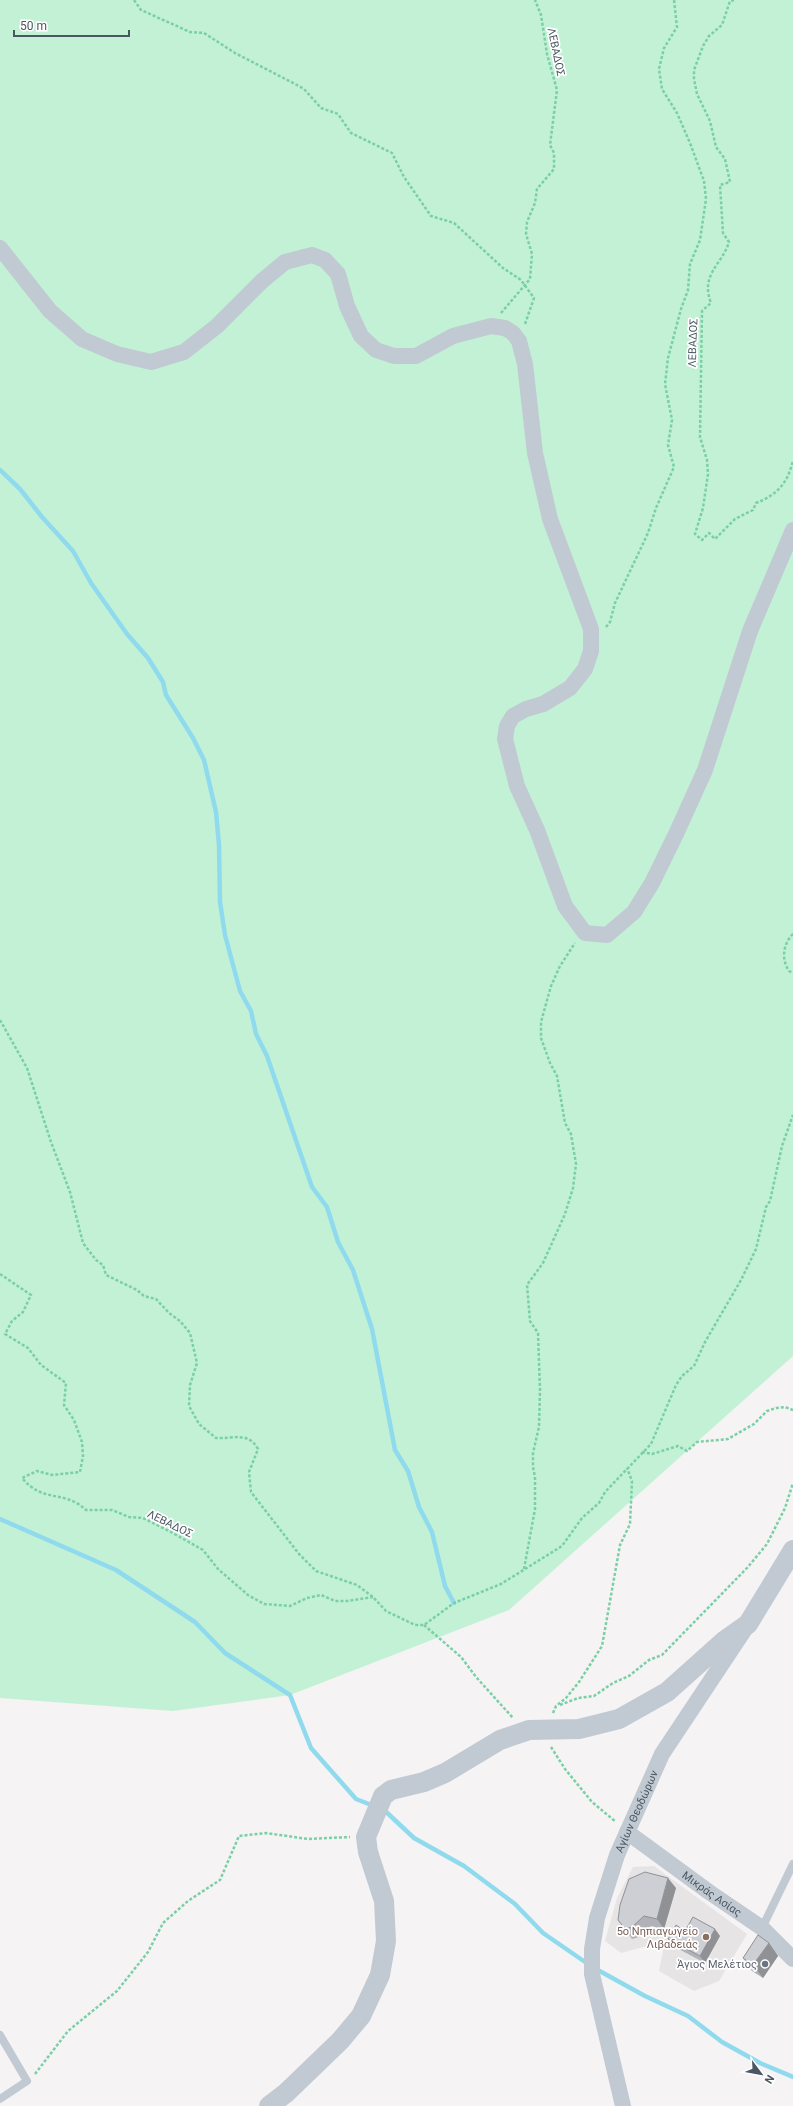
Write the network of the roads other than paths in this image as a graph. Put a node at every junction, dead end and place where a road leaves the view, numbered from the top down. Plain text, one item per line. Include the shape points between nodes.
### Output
1 (0, 248) edge
2 (793, 530) edge
3 (793, 1550) edge
4 (748, 1624) junction
5 (627, 1832) junction
6 (793, 1864) edge
7 (762, 1928) junction
8 (793, 1958) edge
9 (0, 2035) edge
10 (0, 2099) edge
11 (269, 2106) edge
12 (623, 2106) edge

1 - 2 street via 50,310 82,339 117,354 151,362 184,352 217,326 285,262 312,255 325,260 338,274 347,306 361,336 376,350 394,356 416,356 453,336 487,327 505,328 513,333 525,364 535,453 550,519 591,629 591,652 585,669 570,688 543,704 513,716 507,726 505,739 518,786 565,906 585,932 607,935 634,912 652,883 705,770 750,631
3 - 4 street, Αγίων Θεοδώρων
4 - 5 street, Αγίων Θεοδώρων via 662,1754
4 - 11 street via 724,1641 668,1692 619,1719 579,1729 529,1730 500,1740 445,1773 424,1782 391,1790 383,1796 366,1837 368,1852 384,1902 386,1941 380,1975 361,2016 340,2041
5 - 7 street, Μικράς Ασίας
5 - 12 street, Αγίων Θεοδώρων via 610,1874 597,1918 592,1949 592,1974
6 - 7 lane
7 - 8 street, Μικράς Ασίας
9 - 10 lane via 27,2081

